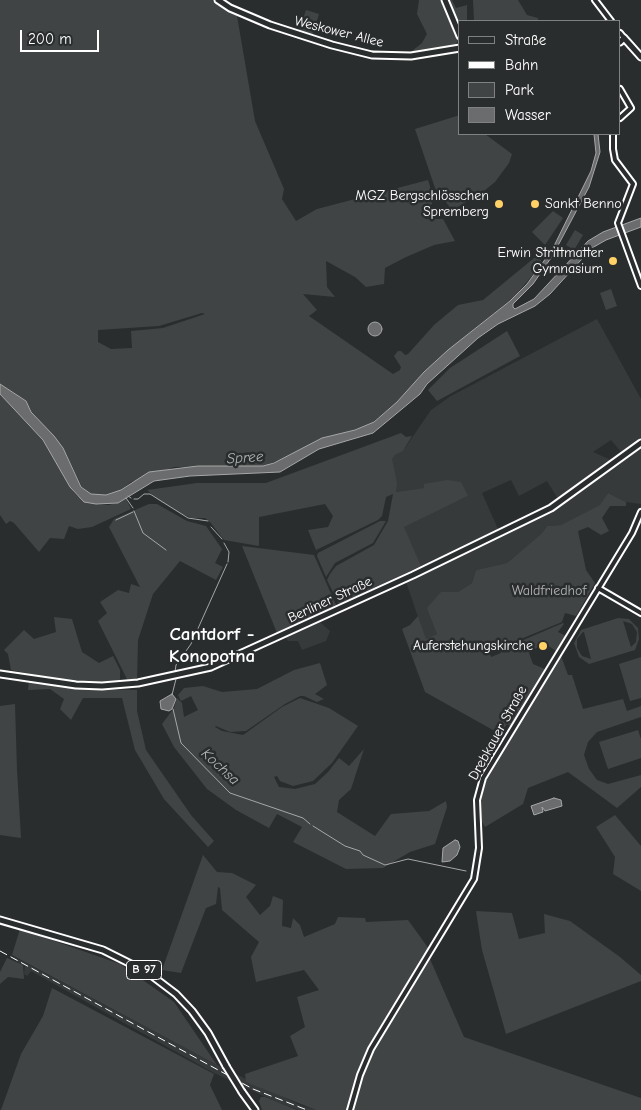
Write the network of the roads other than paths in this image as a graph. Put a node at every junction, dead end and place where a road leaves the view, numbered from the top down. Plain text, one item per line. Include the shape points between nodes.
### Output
1 (218, 0) edge
2 (445, 0) edge
3 (595, 0) edge
4 (609, 20) edge
5 (458, 31) edge
6 (622, 40) edge
7 (458, 48) edge
8 (641, 57) edge
9 (621, 91) edge
10 (621, 117) edge
11 (613, 135) edge
12 (641, 286) edge
13 (641, 443) edge
14 (641, 512) edge
15 (598, 588) junction
16 (641, 614) edge
17 (0, 674) edge
18 (0, 920) edge
19 (255, 1110) edge
20 (350, 1110) edge

1 - 7 main road, Weskower Allee via 270,25 332,46 372,55 411,56
2 - 5 main road
3 - 4 street
6 - 8 main road
9 - 10 street via 631,108
11 - 12 street via 615,160 632,182 618,223
13 - 17 main road, Berliner Straße via 551,508 211,667 138,683 102,686
14 - 15 street, Drebkauer Straße
15 - 16 street
15 - 20 street, Drebkauer Straße via 483,778 477,800 479,848 474,879 371,1049
18 - 19 main road, B 97, bridge via 103,950 147,972 176,994 195,1015

